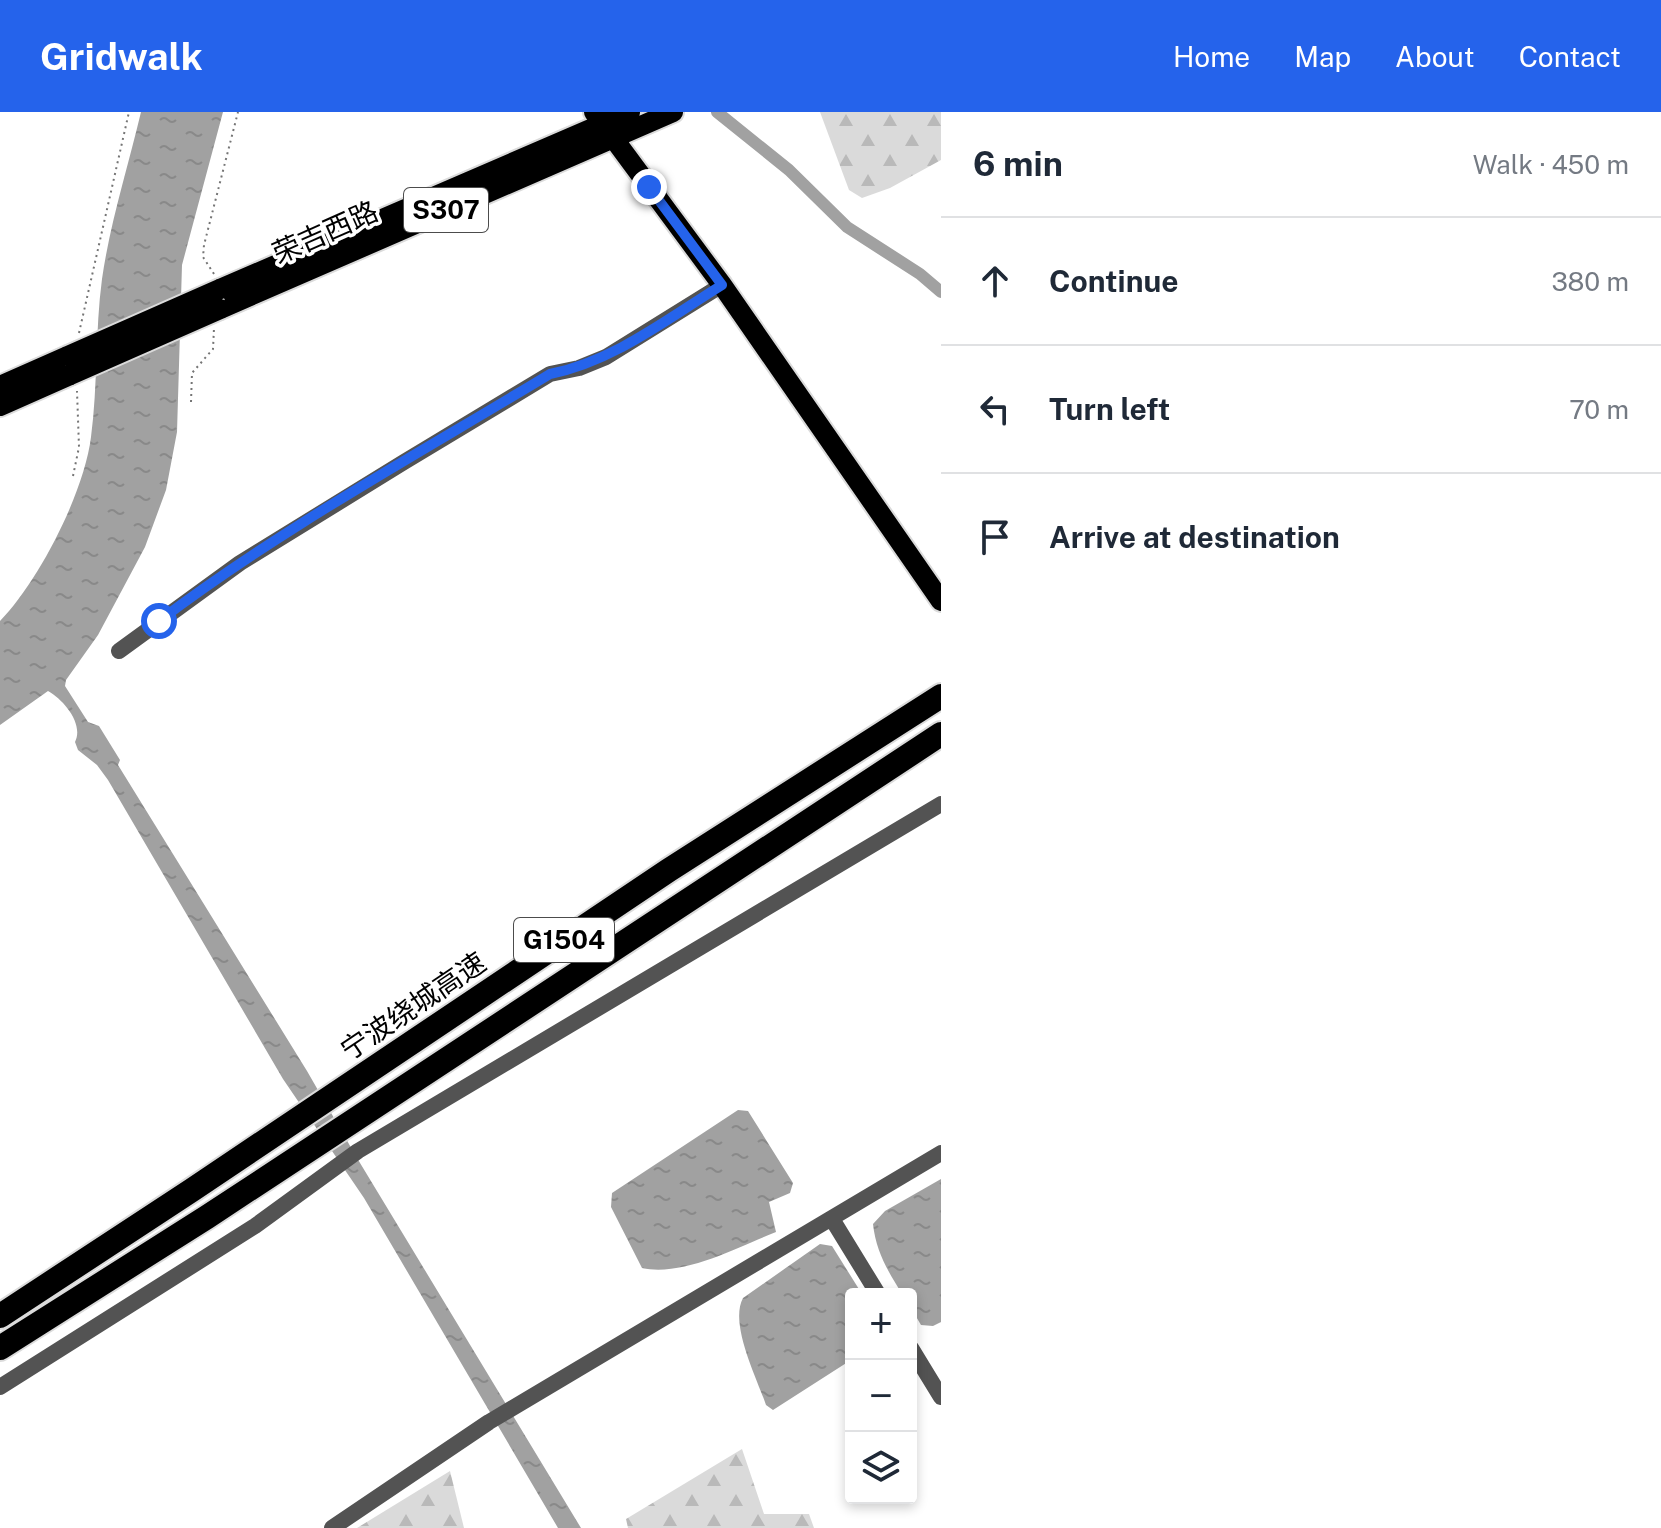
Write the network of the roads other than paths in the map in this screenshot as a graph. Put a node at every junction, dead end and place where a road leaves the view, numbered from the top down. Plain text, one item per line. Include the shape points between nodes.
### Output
1 (630, 112) edge
2 (673, 112) edge
3 (603, 124) edge
4 (722, 285) junction
5 (74, 365) junction
6 (0, 386) edge
7 (0, 406) edge
8 (941, 601) edge
9 (119, 651) dead end
10 (941, 696) edge
11 (941, 734) edge
12 (941, 804) edge
13 (941, 1153) edge
14 (192, 1190) junction
15 (832, 1219) junction
16 (874, 1288) edge
17 (0, 1300) edge
18 (0, 1316) edge
19 (0, 1348) edge
20 (917, 1358) edge
21 (0, 1387) edge
22 (941, 1397) edge
23 (332, 1528) edge

1 - 3 main road, 荣吉西路 / S307
2 - 3 main road, 荣吉西路 / S307
3 - 4 main road
3 - 5 main road, 荣吉西路 / S307, bridge
4 - 8 main road
4 - 9 street via 606,357 550,374 365,485 199,590
5 - 6 main road, 荣吉西路 / S307
5 - 7 main road, 荣吉西路 / S307
10 - 14 highway, 宁波绕城高速 / G1504 via 669,870
11 - 19 highway, G1504
12 - 21 street via 358,1151 255,1226
13 - 15 street
14 - 17 highway
14 - 18 highway, 宁波绕城高速 / G1504
15 - 16 street
15 - 23 street via 489,1422
20 - 22 street

